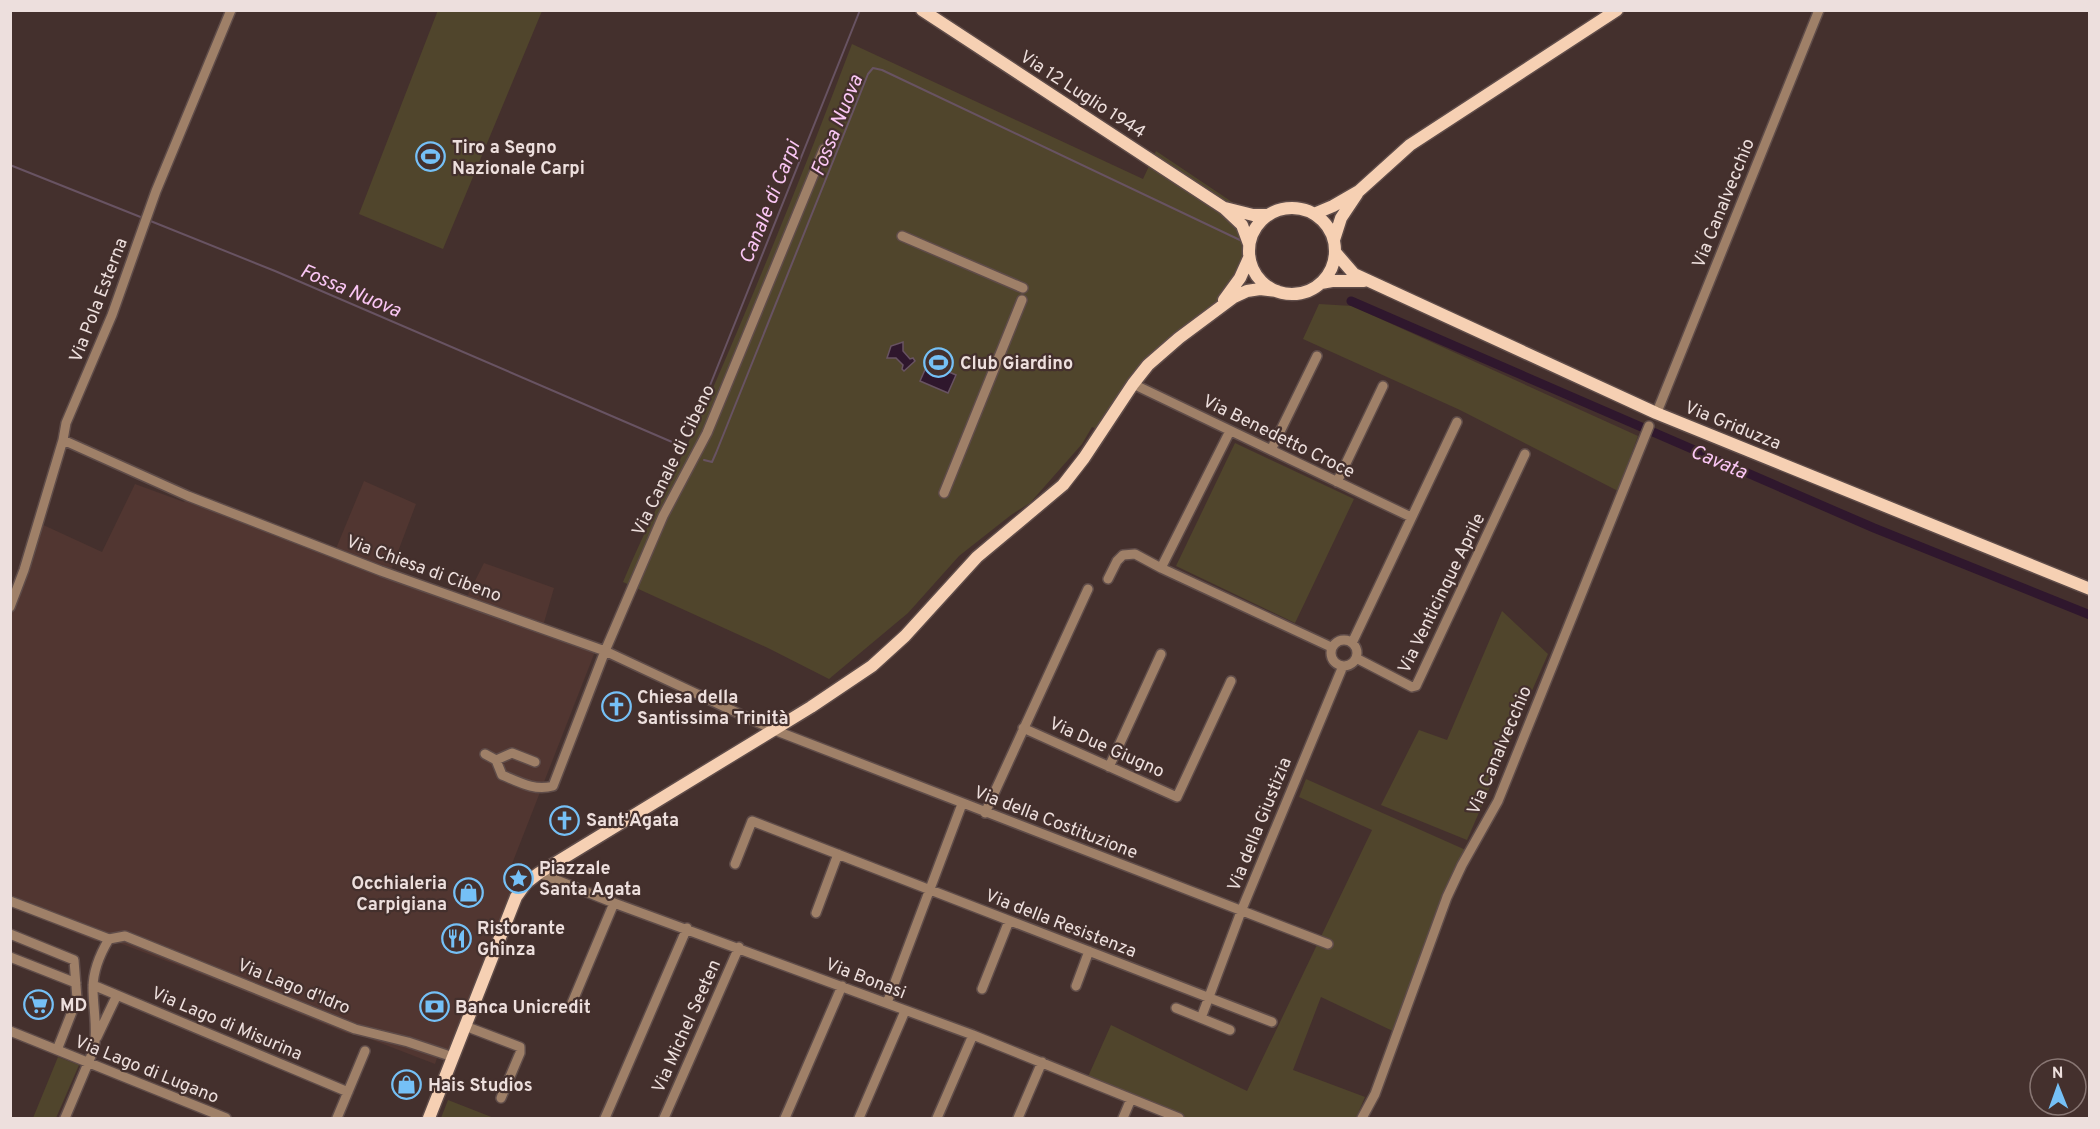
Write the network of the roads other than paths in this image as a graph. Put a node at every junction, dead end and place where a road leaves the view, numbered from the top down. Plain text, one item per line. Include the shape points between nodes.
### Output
1 (231, 10) edge
2 (922, 10) edge
3 (1617, 10) edge
4 (1819, 10) edge
5 (824, 149) dead end
6 (1359, 190) junction
7 (1224, 208) junction
8 (1314, 214) junction
9 (1268, 215) junction
10 (902, 236) dead end
11 (1249, 244) junction
12 (1335, 246) junction
13 (1250, 258) junction
14 (1369, 282) junction
15 (1321, 283) junction
16 (1023, 288) dead end
17 (1277, 291) junction
18 (1022, 300) dead end
19 (1219, 307) junction
20 (1317, 356) dead end
21 (1133, 384) junction
22 (1383, 386) dead end
23 (1659, 407) dead end
24 (1457, 422) dead end
25 (1230, 431) junction
26 (1647, 431) dead end
27 (63, 440) junction
28 (1271, 450) junction
29 (1525, 454) dead end
30 (1336, 482) junction
31 (944, 493) dead end
32 (1411, 517) junction
33 (1161, 568) junction
34 (1108, 579) dead end
35 (1088, 589) dead end
36 (2090, 589) edge
37 (10, 607) edge
38 (1352, 643) junction
39 (1331, 647) junction
40 (605, 651) junction
41 (1161, 654) dead end
42 (1356, 658) junction
43 (1342, 666) junction
44 (1231, 681) dead end
45 (1023, 728) junction
46 (774, 729) junction
47 (484, 754) dead end
48 (496, 760) junction
49 (535, 762) dead end
50 (1109, 767) junction
51 (962, 804) junction
52 (984, 813) junction
53 (838, 854) junction
54 (735, 864) dead end
55 (539, 873) junction
56 (928, 890) junction
57 (10, 901) edge
58 (614, 903) junction
59 (1242, 909) junction
60 (816, 913) dead end
61 (1009, 921) junction
62 (687, 928) junction
63 (10, 934) edge
64 (109, 939) junction
65 (1328, 944) dead end
66 (739, 947) junction
67 (1089, 951) junction
68 (10, 957) edge
69 (76, 983) junction
70 (93, 985) junction
71 (842, 986) junction
72 (1076, 986) dead end
73 (982, 989) dead end
74 (117, 995) junction
75 (1210, 996) junction
76 (572, 1003) dead end
77 (887, 1003) junction
78 (1176, 1008) dead end
79 (906, 1011) junction
80 (1201, 1018) junction
81 (1272, 1022) dead end
82 (465, 1026) junction
83 (1230, 1030) dead end
84 (10, 1031) edge
85 (973, 1035) junction
86 (96, 1039) junction
87 (57, 1050) junction
88 (365, 1051) dead end
89 (453, 1058) junction
90 (88, 1062) junction
91 (1042, 1062) junction
92 (348, 1092) junction
93 (501, 1098) dead end
94 (1131, 1099) junction
95 (65, 1119) edge
96 (226, 1119) edge
97 (337, 1119) edge
98 (429, 1119) edge
99 (605, 1119) edge
100 (664, 1119) edge
101 (785, 1119) edge
102 (859, 1119) edge
103 (937, 1119) edge
104 (1018, 1119) edge
105 (1123, 1119) edge
106 (1179, 1119) edge
107 (1362, 1119) edge

1 - 27 street, Via Pola Esterna via 152,202 112,315 66,423
2 - 7 main road, Via 12 Luglio 1944
3 - 6 main road via 1410,145
4 - 23 street, Via Canalvecchio
5 - 40 street, Via Canale di Cibeno via 707,434 663,516
6 - 8 main road
6 - 12 main road via 1341,218
7 - 9 main road
7 - 11 main road via 1242,225
8 - 9 main road via 1291,208
8 - 12 main road via 1330,230
9 - 11 main road
10 - 16 street
11 - 13 main road
12 - 14 main road, Via Griduzza via 1354,274
12 - 15 main road via 1334,264
13 - 17 main road via 1259,278
13 - 19 main road
14 - 15 main road, Via Griduzza
14 - 36 main road, Via Griduzza via 1656,413
15 - 17 main road via 1300,293
17 - 19 main road via 1247,291
18 - 31 street
19 - 21 main road via 1148,365
20 - 28 street
21 - 25 street, Via Benedetto Croce
21 - 46 main road via 1063,485 977,557 872,666
22 - 30 street
24 - 32 street
25 - 28 street, Via Benedetto Croce
25 - 33 street
26 - 107 street, Via Canalvecchio via 1498,801 1447,897 1375,1094
27 - 37 street, Via Pola Esterna
27 - 40 street, Via Chiesa di Cibeno via 210,505
28 - 30 street, Via Benedetto Croce
29 - 42 street, Via Venticinque Aprile via 1416,686
30 - 32 street, Via Benedetto Croce
32 - 38 street
33 - 34 street via 1135,554 1123,555
33 - 39 street
35 - 45 street
38 - 39 street via 1341,640
38 - 42 street
39 - 43 street via 1334,661
40 - 46 street, Via Chiesa di Cibeno
40 - 48 street, Via Canale di Cibeno via 553,786 531,787 502,775
41 - 50 street
42 - 43 street
43 - 59 street, Via della Giustizia
44 - 50 street, Via Due Giugno via 1177,797
45 - 50 street, Via Due Giugno
45 - 52 street
46 - 51 street, Via della Costituzione
46 - 55 main road
47 - 48 street
48 - 49 street via 513,753
51 - 52 street, Via della Costituzione
51 - 56 street
52 - 59 street, Via della Costituzione
53 - 54 street, Via della Resistenza via 752,821
53 - 56 street, Via della Resistenza
53 - 60 street
55 - 58 street, Via Bonasi
55 - 82 main road via 516,897
56 - 61 street, Via della Resistenza
56 - 77 street
57 - 64 street
58 - 62 street, Via Bonasi
58 - 76 street
59 - 65 street, Via della Costituzione
59 - 75 street, Via della Giustizia
61 - 67 street, Via della Resistenza
61 - 73 street
62 - 66 street, Via Bonasi
62 - 99 street
63 - 69 street, Via Lago di Lugano via 74,960
64 - 70 street via 99,956
64 - 89 street, Via Lago d'Idro via 125,936 355,1029
66 - 71 street, Via Bonasi
66 - 100 street, Via Michel Seeten
67 - 72 street
67 - 75 street, Via della Resistenza
68 - 69 street
69 - 87 street, Via Lago di Lugano via 77,999
70 - 74 street, Via Lago di Misurina
70 - 86 street
71 - 77 street, Via Bonasi
71 - 101 street
74 - 86 street
74 - 92 street, Via Lago di Misurina
75 - 80 street, Via della Giustizia
75 - 81 street, Via della Resistenza
77 - 79 street, Via Bonasi
78 - 80 street
79 - 85 street, Via Bonasi
79 - 102 street
80 - 83 street
82 - 89 main road
82 - 93 street via 520,1047
84 - 87 street, Via Lago di Lugano
85 - 91 street, Via Bonasi
85 - 103 street
86 - 90 street
87 - 90 street, Via Lago di Lugano
88 - 92 street
89 - 98 main road
90 - 95 street
90 - 96 street, Via Lago di Lugano
91 - 94 street, Via Bonasi
91 - 104 street
92 - 97 street
94 - 105 street
94 - 106 street, Via Bonasi

